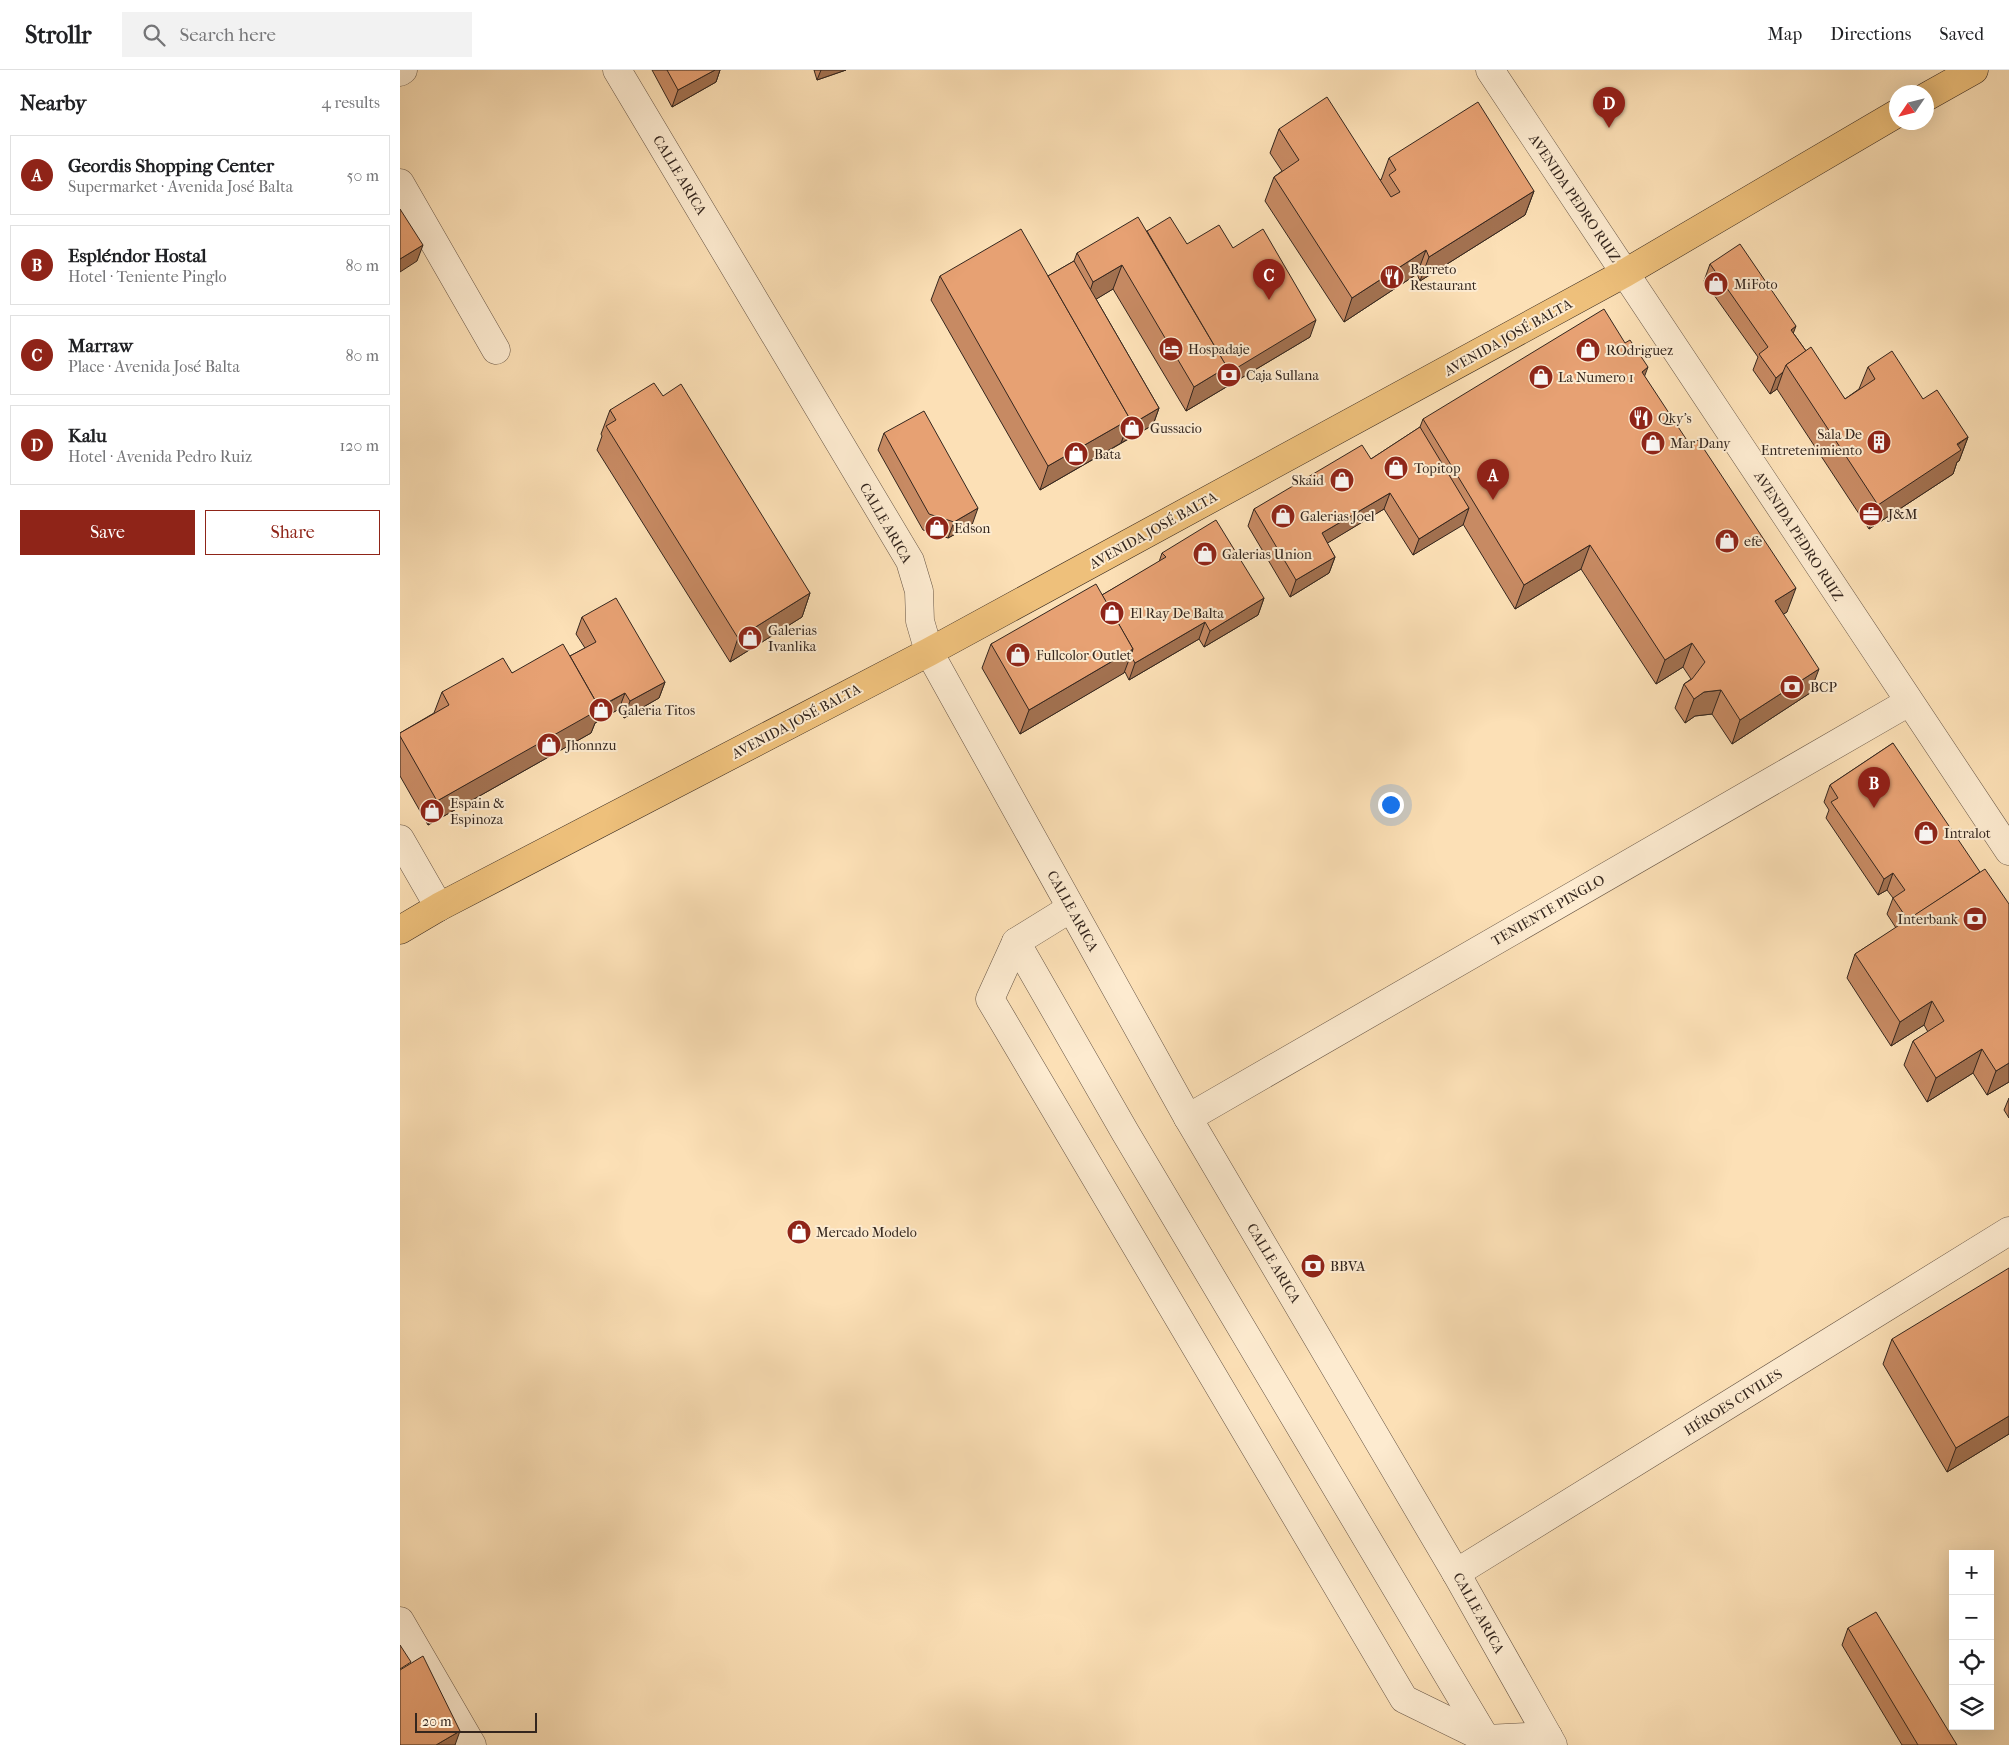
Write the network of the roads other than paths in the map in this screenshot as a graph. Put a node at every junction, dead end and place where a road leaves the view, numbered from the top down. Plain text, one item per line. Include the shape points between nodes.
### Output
1 (618, 70) edge
2 (1490, 70) edge
3 (1974, 70) edge
4 (1937, 84) edge
5 (1889, 118) edge
6 (400, 183) edge
7 (1625, 273) junction
8 (496, 350) dead end
9 (929, 652) junction
10 (1908, 702) junction
11 (400, 839) edge
12 (2009, 851) edge
13 (439, 907) junction
14 (1071, 908) junction
15 (400, 930) edge
16 (1016, 942) junction
17 (1188, 1118) junction
18 (2009, 1231) edge
19 (1456, 1573) junction
20 (400, 1621) edge
21 (1486, 1739) junction
22 (1551, 1740) edge
23 (472, 1745) edge

1 - 9 street, CALLE ARICA via 910,561 919,591 920,621
2 - 7 street, AVENIDA PEDRO RUIZ
3 - 4 main road
5 - 7 main road, AVENIDA JOSÉ BALTA
6 - 8 street
7 - 9 main road, AVENIDA JOSÉ BALTA
7 - 10 street, AVENIDA PEDRO RUIZ
9 - 13 main road, AVENIDA JOSÉ BALTA
9 - 14 street, CALLE ARICA
10 - 12 street, AVENIDA PEDRO RUIZ
10 - 17 street, TENIENTE PINGLO
11 - 13 street
13 - 15 main road, AVENIDA JOSÉ BALTA
14 - 16 street
14 - 17 street, CALLE ARICA
16 - 21 street via 1125,1132
16 - 21 street via 990,999 1404,1700
17 - 19 street, CALLE ARICA
18 - 19 street, HÉROES CIVILES
19 - 22 street, CALLE ARICA
20 - 23 street
21 - 22 street

